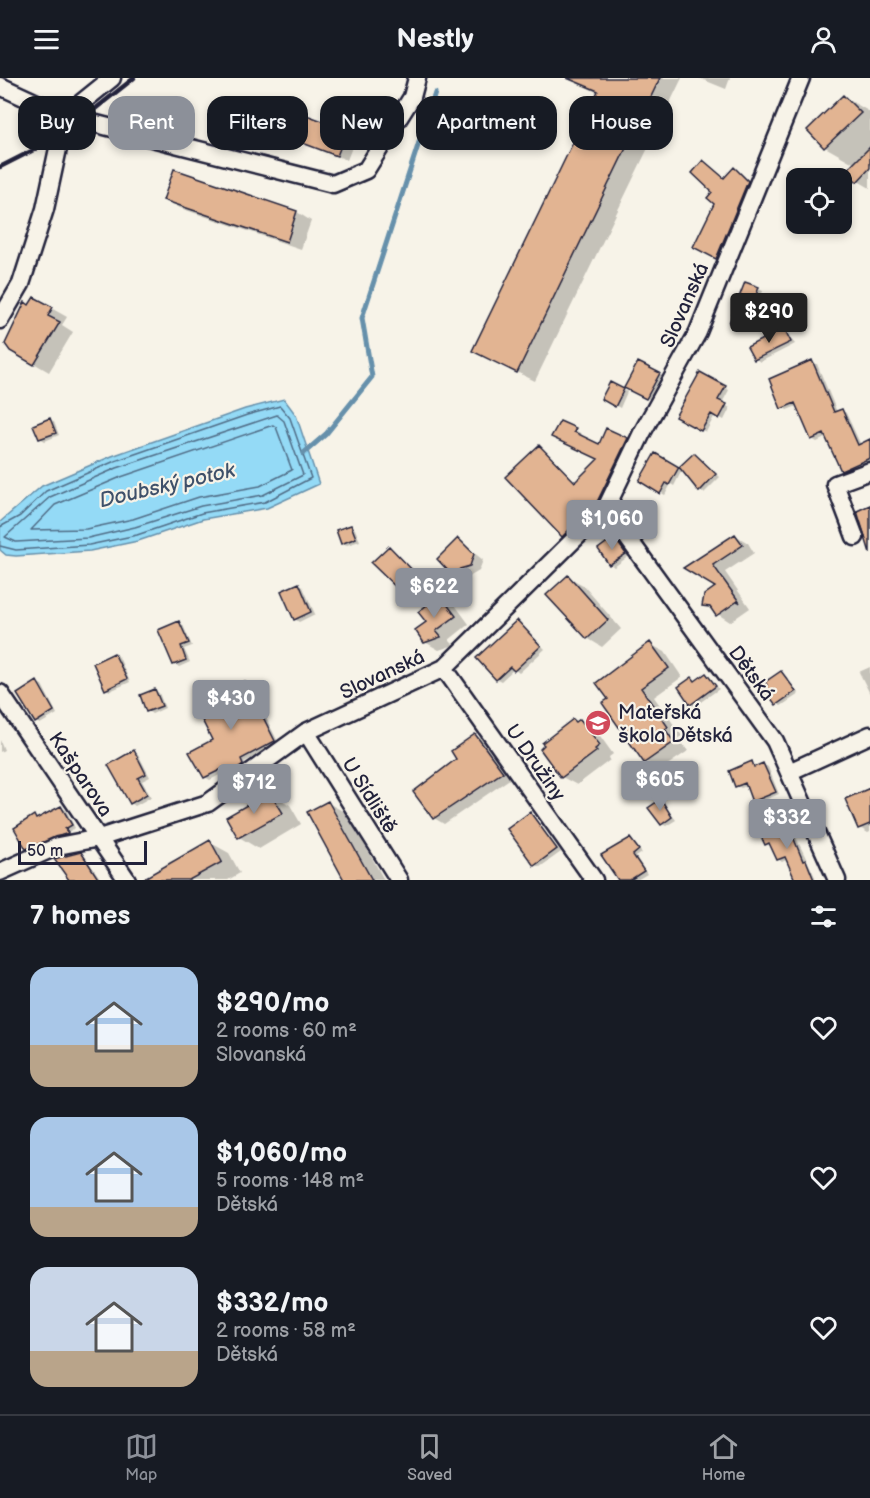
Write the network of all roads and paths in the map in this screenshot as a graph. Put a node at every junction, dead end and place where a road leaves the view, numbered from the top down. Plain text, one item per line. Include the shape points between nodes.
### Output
1 (112, 78) edge
2 (417, 78) edge
3 (801, 78) edge
4 (0, 86) edge
5 (22, 96) edge
6 (90, 96) edge
7 (96, 124) edge
8 (58, 150) edge
9 (0, 320) edge
10 (870, 471) edge
11 (606, 508) junction
12 (855, 537) dead end
13 (444, 668) junction
14 (0, 693) edge
15 (306, 732) junction
16 (870, 735) edge
17 (789, 772) junction
18 (99, 838) junction
19 (0, 872) edge
20 (127, 880) edge
21 (399, 880) edge
22 (594, 880) edge
23 (837, 880) edge

1 - 6 street
2 - 7 street via 412,97 366,170 333,184
3 - 11 street, Slovanská via 698,332
4 - 5 street
8 - 9 street via 45,209 21,284
10 - 12 street via 835,484
11 - 13 street, Slovanská
11 - 17 street, Dětská via 775,741
13 - 15 street, Slovanská
13 - 22 street, U Družiny
14 - 18 street, Kašparova
15 - 18 street, Slovanská via 208,803
15 - 21 street, U Sídliště
16 - 17 street
17 - 23 street, Dětská
18 - 19 street, Slovanská via 58,846
18 - 20 street, Kašparova

